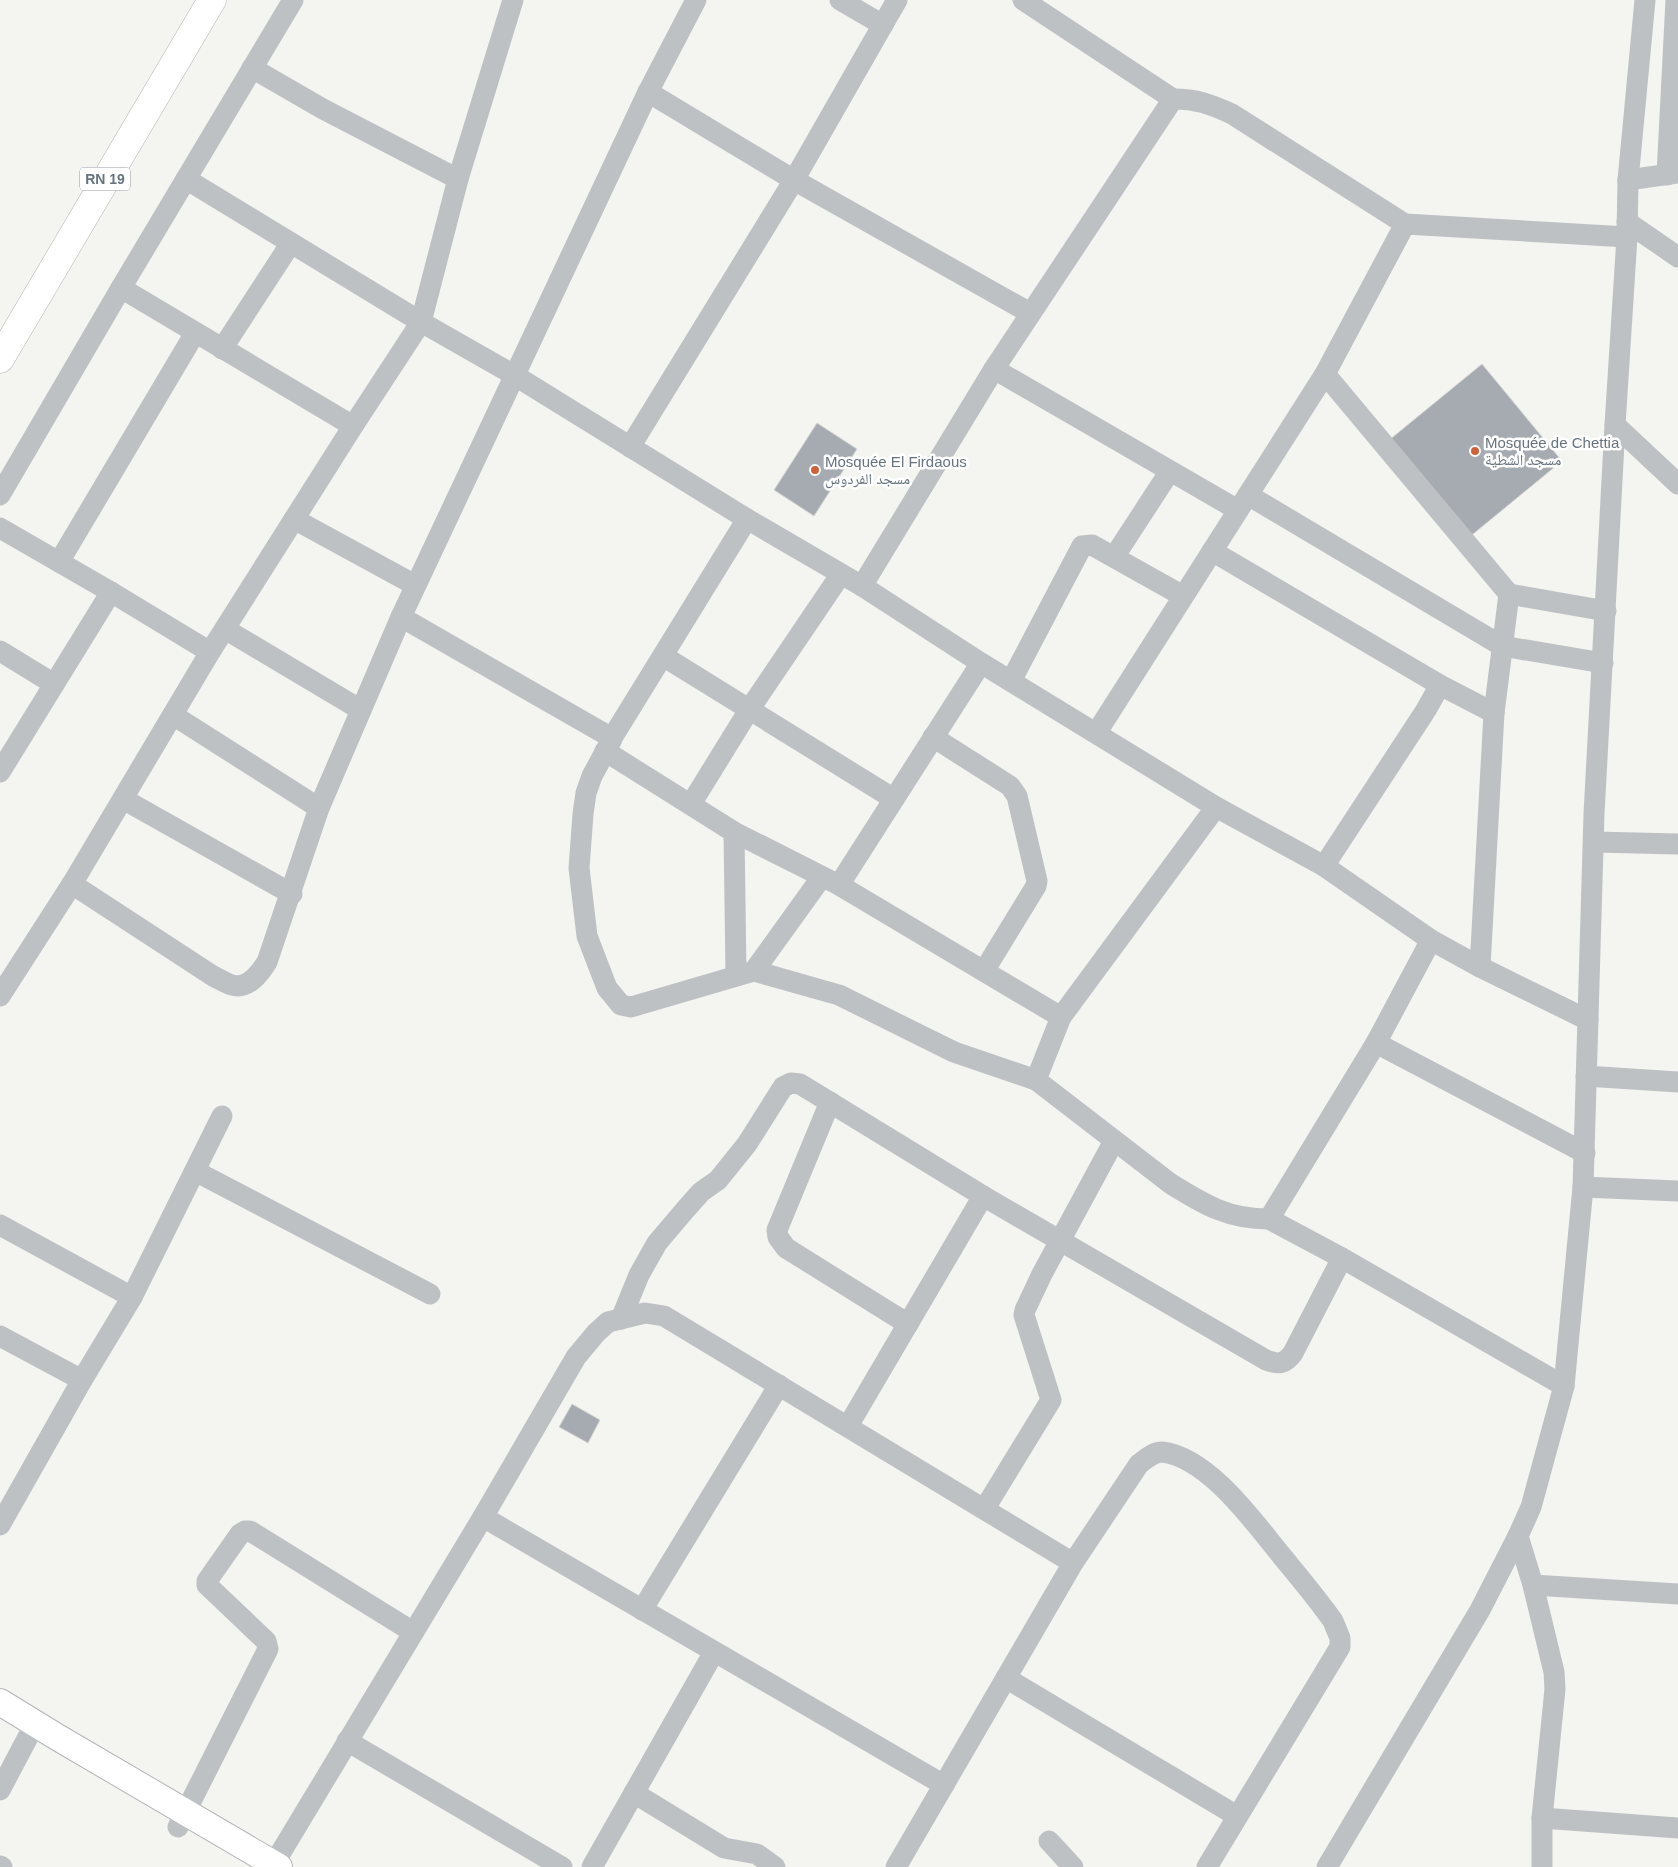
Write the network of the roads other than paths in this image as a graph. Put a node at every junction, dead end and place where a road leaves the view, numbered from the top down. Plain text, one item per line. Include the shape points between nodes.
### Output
1 (212, 0) edge
2 (293, 0) edge
3 (513, 0) edge
4 (696, 0) edge
5 (840, 0) edge
6 (896, 0) edge
7 (1023, 0) edge
8 (1645, 0) edge
9 (1677, 4) edge
10 (883, 25) junction
11 (252, 68) junction
12 (648, 92) junction
13 (1173, 99) junction
14 (1672, 174) edge
15 (186, 179) junction
16 (458, 179) junction
17 (794, 180) junction
18 (1628, 180) junction
19 (1405, 224) junction
20 (1627, 229) junction
21 (291, 243) junction
22 (1678, 258) edge
23 (121, 288) junction
24 (1030, 313) junction
25 (421, 322) junction
26 (195, 333) junction
27 (222, 349) junction
28 (0, 358) edge
29 (994, 369) junction
30 (1325, 374) junction
31 (514, 375) junction
32 (1614, 425) junction
33 (353, 426) junction
34 (630, 447) junction
35 (1170, 471) junction
36 (1678, 484) edge
37 (0, 495) edge
38 (1243, 503) junction
39 (294, 519) junction
40 (747, 520) junction
41 (0, 528) edge
42 (1212, 551) junction
43 (1114, 557) junction
44 (59, 562) junction
45 (841, 574) junction
46 (415, 585) junction
47 (862, 586) junction
48 (111, 592) junction
49 (1509, 594) junction
50 (1183, 596) junction
51 (1606, 611) junction
52 (401, 617) junction
53 (225, 629) junction
54 (1502, 646) junction
55 (0, 651) edge
56 (210, 652) junction
57 (663, 656) junction
58 (980, 663) junction
59 (1603, 663) junction
60 (1010, 681) junction
61 (54, 684) junction
62 (1440, 685) junction
63 (360, 710) junction
64 (749, 710) junction
65 (1494, 713) junction
66 (173, 715) junction
67 (1097, 732) junction
68 (933, 737) junction
69 (609, 745) junction
70 (0, 772) edge
71 (123, 799) junction
72 (894, 799) junction
73 (691, 804) junction
74 (1216, 806) junction
75 (320, 808) junction
76 (734, 832) junction
77 (1594, 842) junction
78 (1678, 844) edge
79 (1324, 866) junction
80 (830, 882) junction
81 (72, 884) junction
82 (292, 894) junction
83 (1431, 940) junction
84 (1480, 967) junction
85 (984, 971) junction
86 (745, 973) junction
87 (0, 996) edge
88 (1061, 1017) junction
89 (1588, 1020) junction
90 (1376, 1043) junction
91 (1586, 1076) junction
92 (1036, 1080) junction
93 (1678, 1082) edge
94 (830, 1102) junction
95 (222, 1116) dead end
96 (1114, 1141) junction
97 (1585, 1153) junction
98 (194, 1171) junction
99 (1583, 1187) junction
100 (1678, 1191) edge
101 (983, 1196) junction
102 (1269, 1219) junction
103 (0, 1225) edge
104 (1060, 1241) junction
105 (1342, 1258) junction
106 (430, 1294) dead end
107 (132, 1297) junction
108 (621, 1319) junction
109 (908, 1324) junction
110 (0, 1336) edge
111 (82, 1380) junction
112 (779, 1385) junction
113 (1564, 1386) junction
114 (848, 1426) junction
115 (985, 1508) junction
116 (483, 1517) junction
117 (0, 1525) edge
118 (1518, 1536) junction
119 (1073, 1563) junction
120 (1534, 1585) junction
121 (1678, 1594) edge
122 (642, 1610) junction
123 (413, 1632) junction
124 (714, 1652) junction
125 (1006, 1678) junction
126 (0, 1702) edge
127 (0, 1721) edge
128 (28, 1738) junction
129 (348, 1741) junction
130 (944, 1785) junction
131 (0, 1790) edge
132 (634, 1793) junction
133 (1237, 1816) junction
134 (1542, 1818) junction
135 (182, 1820) junction
136 (1678, 1828) edge
137 (1049, 1841) dead end
138 (275, 1866) edge
139 (246, 1867) edge
140 (562, 1867) edge
141 (592, 1867) edge
142 (776, 1867) edge
143 (896, 1867) edge
144 (1073, 1867) edge
145 (1207, 1867) edge
146 (1327, 1867) edge
147 (1542, 1867) edge

1 - 28 highway, RN 19
2 - 11 street
3 - 16 street
4 - 12 street
5 - 10 street
6 - 10 street
7 - 13 street
8 - 18 street
9 - 14 street
10 - 17 street
11 - 15 street
11 - 16 street
12 - 17 street
12 - 31 street
13 - 19 street via 1209,103 1232,114
13 - 24 street
14 - 18 street
15 - 21 street
15 - 23 street
16 - 25 street
17 - 24 street
17 - 34 street
18 - 20 street
19 - 20 street
19 - 30 street
20 - 22 street
20 - 32 street
21 - 25 street
21 - 27 street
23 - 26 street
23 - 37 street
24 - 29 street
25 - 31 street
25 - 33 street
26 - 27 street
26 - 44 street
27 - 33 street
29 - 35 street
29 - 47 street
30 - 38 street
30 - 49 street
31 - 34 street
31 - 46 street
32 - 36 street
32 - 51 street
33 - 39 street
34 - 40 street
35 - 38 street
35 - 43 street
38 - 42 street
38 - 54 street
39 - 46 street
39 - 53 street
40 - 45 street
40 - 57 street
41 - 44 street
42 - 50 street
42 - 62 street
43 - 50 street
43 - 60 street via 1092,545 1082,546
44 - 48 street
45 - 47 street
45 - 64 street
46 - 52 street
47 - 58 street
48 - 56 street
48 - 61 street
49 - 51 street
49 - 54 street
50 - 67 street
51 - 59 street
52 - 63 street
52 - 69 street
53 - 56 street
53 - 63 street
54 - 59 street
54 - 65 street
55 - 61 street
56 - 66 street
57 - 64 street
57 - 69 street
58 - 60 street
58 - 68 street
59 - 77 street
60 - 67 street
61 - 70 street
62 - 65 street
62 - 79 street
63 - 75 street
64 - 72 street
64 - 73 street
65 - 84 street
66 - 71 street
66 - 75 street
67 - 74 street
68 - 72 street
68 - 85 street via 1014,791 1038,881
69 - 73 street
69 - 86 street via 586,793 579,868 587,936 607,988 622,1005 630,1007
71 - 81 street
71 - 82 street
72 - 80 street
73 - 76 street
74 - 79 street
74 - 88 street
75 - 82 street
76 - 80 street
76 - 86 street
77 - 78 street
77 - 89 street
79 - 83 street
80 - 85 street
80 - 86 street
81 - 82 street via 232,986 242,986 252,980 268,962
81 - 87 street
83 - 84 street
83 - 90 street
84 - 89 street
85 - 88 street
86 - 92 street via 839,995 954,1052
88 - 92 street
89 - 91 street
90 - 97 street
90 - 102 street
91 - 93 street
91 - 97 street
92 - 96 street
94 - 101 street
94 - 108 street via 800,1084 791,1083 783,1087 747,1144 718,1180 701,1192 657,1243 639,1274
94 - 109 street via 777,1230 778,1237 786,1248
95 - 98 street
96 - 102 street via 1194,1199 1247,1219
96 - 104 street
97 - 99 street
98 - 106 street
98 - 107 street
99 - 100 street
99 - 113 street
101 - 104 street
101 - 109 street
102 - 105 street
103 - 107 street
104 - 105 street via 1277,1364 1287,1362 1293,1353
104 - 115 street via 1024,1315 1050,1400
105 - 113 street
107 - 111 street
108 - 112 street via 644,1313 664,1316
108 - 116 street via 608,1322 576,1357
109 - 114 street
110 - 111 street
111 - 117 street
112 - 114 street
112 - 122 street
113 - 118 street via 1531,1507
114 - 115 street
115 - 119 street
116 - 122 street
116 - 123 street
118 - 120 street
118 - 146 street via 1480,1610
119 - 125 street
119 - 133 street via 1139,1464 1162,1452 1201,1468 1216,1481 1246,1512 1334,1621 1340,1647
120 - 121 street
120 - 134 street via 1555,1689
122 - 124 street
123 - 129 street
123 - 135 street via 250,1531 244,1531 207,1585 266,1641 268,1650
124 - 130 street
124 - 132 street
125 - 130 street
125 - 133 street
126 - 135 main road
127 - 128 main road
128 - 131 street
128 - 135 main road
129 - 138 street
129 - 140 street
130 - 143 street
132 - 141 street
132 - 142 street via 724,1848 758,1854
133 - 145 street
134 - 136 street
134 - 147 street
135 - 138 main road
135 - 139 main road
137 - 144 street

